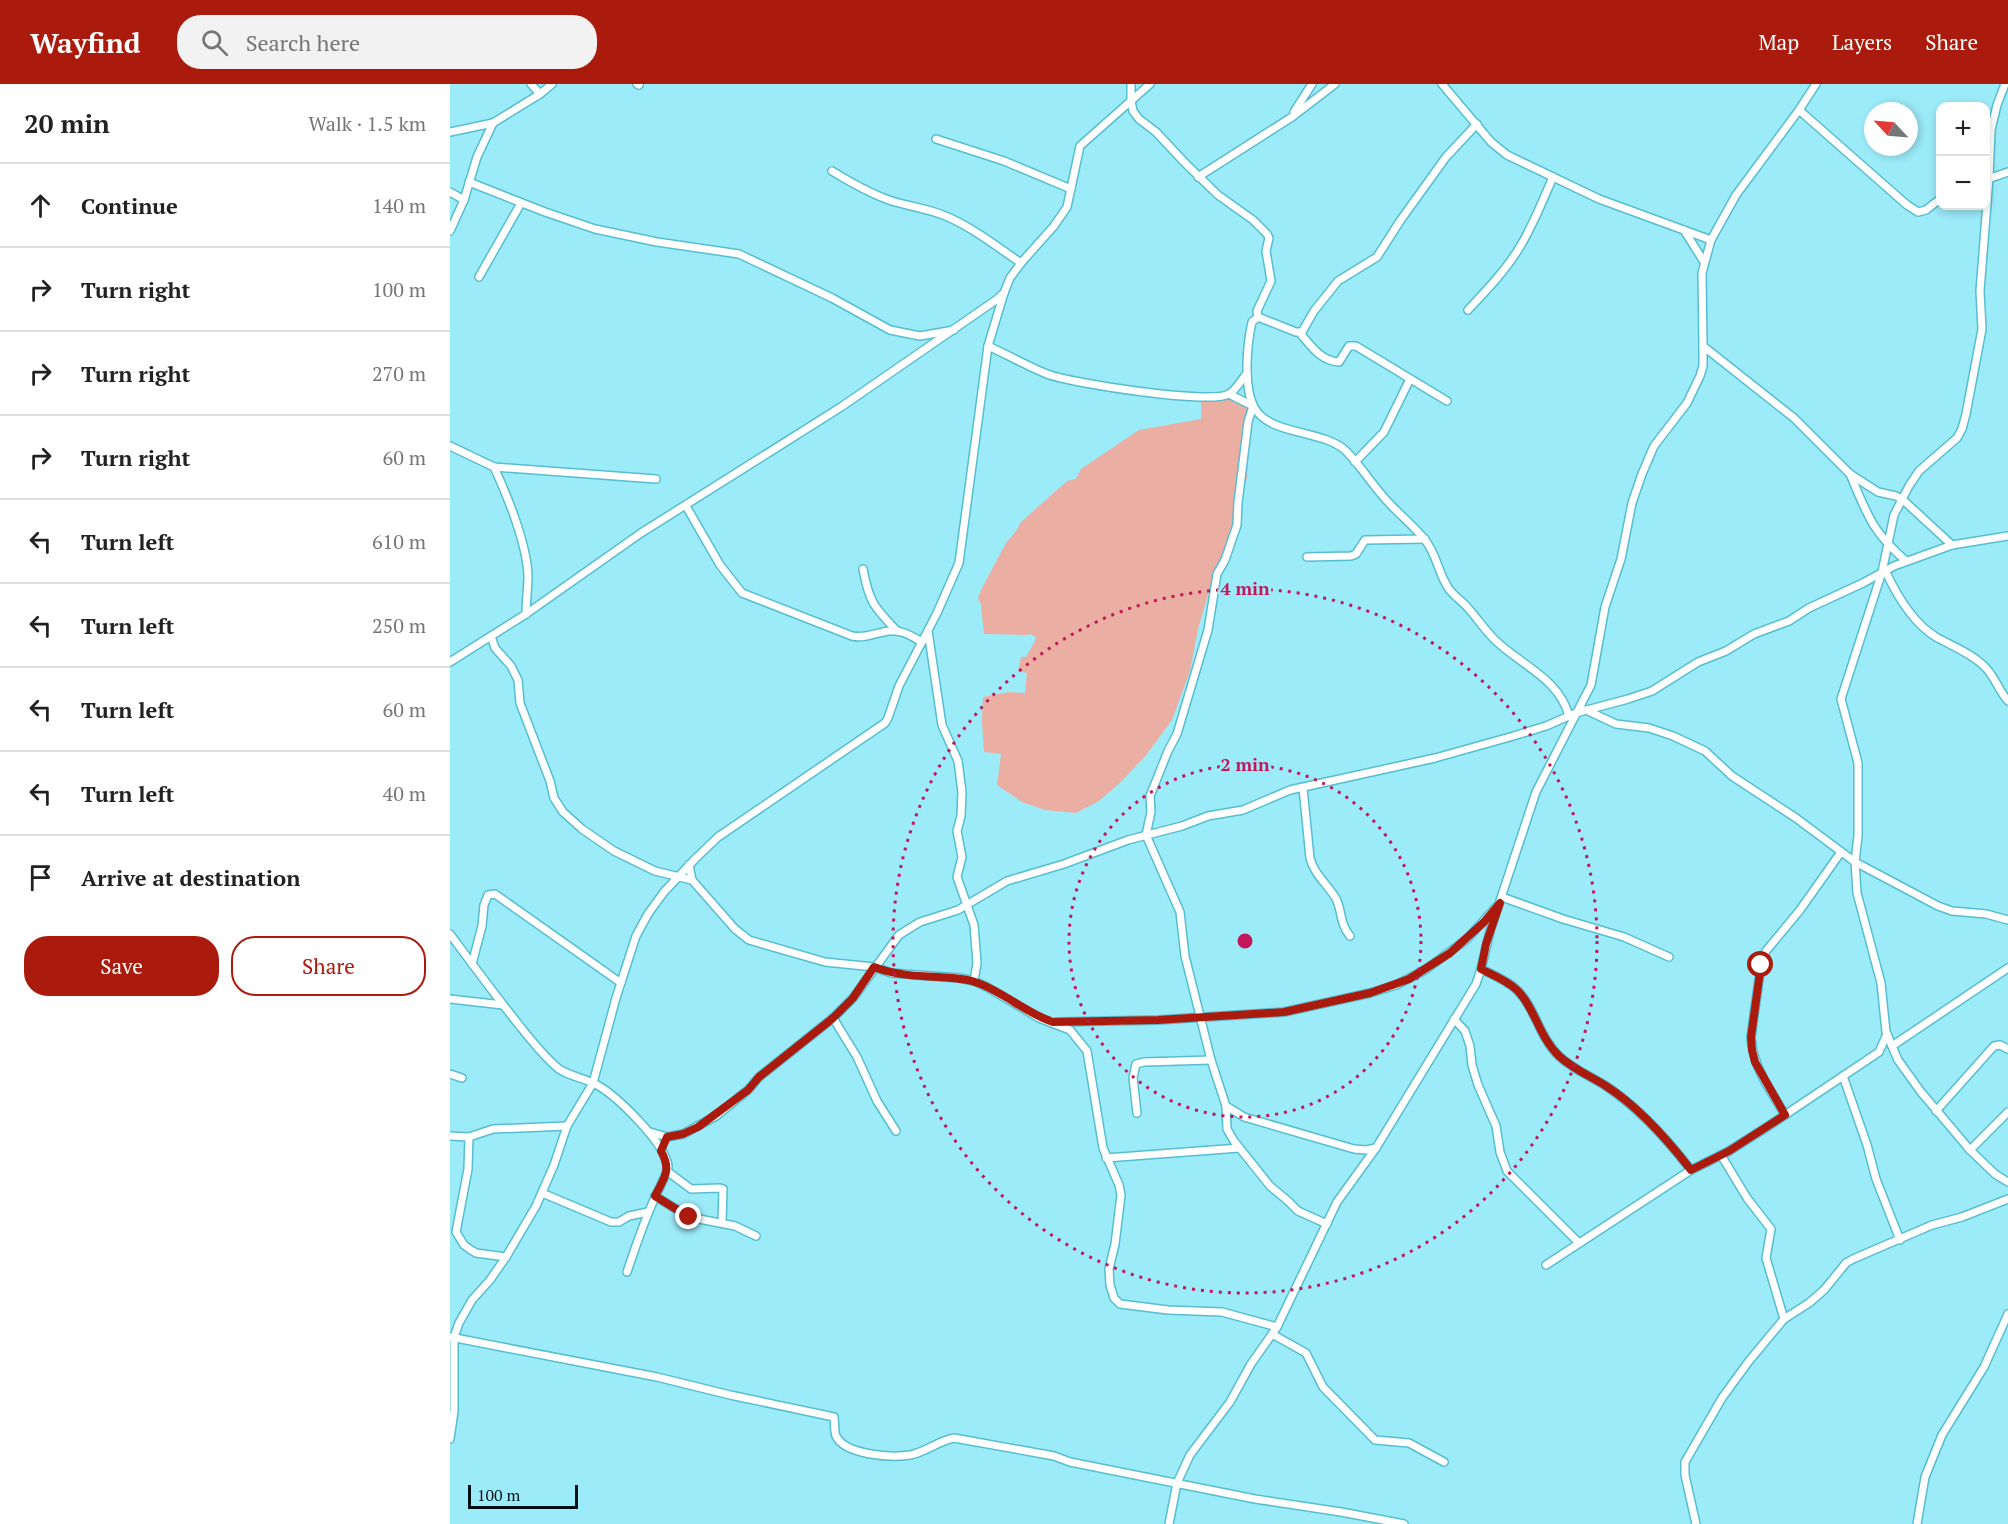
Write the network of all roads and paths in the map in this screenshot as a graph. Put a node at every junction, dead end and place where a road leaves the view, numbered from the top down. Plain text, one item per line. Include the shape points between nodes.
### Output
1 (531, 84) edge
2 (552, 84) edge
3 (1131, 84) edge
4 (1150, 84) edge
5 (1312, 84) edge
6 (1335, 84) edge
7 (1442, 84) edge
8 (1816, 84) edge
9 (2005, 84) edge
10 (540, 94) junction
11 (1131, 101) junction
12 (1799, 110) junction
13 (1292, 117) junction
14 (493, 123) junction
15 (1477, 124) junction
16 (450, 132) edge
17 (936, 139) dead end
18 (1990, 156) edge
19 (832, 171) dead end
20 (2008, 172) edge
21 (1198, 177) junction
22 (1553, 177) junction
23 (1990, 179) edge
24 (469, 182) junction
25 (1071, 189) junction
26 (450, 192) edge
27 (464, 200) junction
28 (521, 203) junction
29 (1936, 203) edge
30 (1986, 210) edge
31 (1684, 230) junction
32 (450, 231) edge
33 (1711, 240) junction
34 (1704, 262) junction
35 (1021, 263) junction
36 (479, 277) dead end
37 (1004, 293) junction
38 (1468, 310) dead end
39 (1258, 317) junction
40 (956, 330) junction
41 (1300, 333) junction
42 (988, 346) junction
43 (1703, 346) junction
44 (1247, 373) junction
45 (1410, 379) junction
46 (1229, 394) junction
47 (1448, 401) dead end
48 (1253, 406) junction
49 (450, 446) edge
50 (1355, 462) junction
51 (494, 467) junction
52 (1851, 474) junction
53 (656, 479) dead end
54 (1903, 500) junction
55 (686, 506) junction
56 (2008, 536) edge
57 (1425, 539) junction
58 (1952, 545) junction
59 (1889, 546) junction
60 (1307, 557) dead end
61 (1906, 561) junction
62 (863, 569) dead end
63 (1884, 571) junction
64 (526, 614) junction
65 (897, 631) junction
66 (928, 631) junction
67 (491, 636) junction
68 (922, 642) junction
69 (450, 662) edge
70 (2008, 701) edge
71 (1586, 710) junction
72 (1573, 715) junction
73 (1303, 788) junction
74 (1146, 835) junction
75 (1841, 852) junction
76 (1855, 862) junction
77 (689, 865) junction
78 (677, 878) junction
79 (692, 880) junction
80 (1501, 900) junction
81 (968, 905) junction
82 (2008, 920) edge
83 (450, 934) edge
84 (1350, 936) dead end
85 (1669, 957) dead end
86 (472, 964) junction
87 (874, 967) junction
88 (2008, 968) edge
89 (1481, 969) junction
90 (974, 981) junction
91 (621, 983) junction
92 (451, 1000) edge
93 (503, 1005) junction
94 (1202, 1017) junction
95 (833, 1018) junction
96 (1454, 1020) junction
97 (1053, 1022) junction
98 (1887, 1034) junction
99 (1893, 1049) junction
100 (2008, 1049) edge
101 (1879, 1052) junction
102 (1211, 1060) junction
103 (450, 1074) edge
104 (1843, 1076) junction
105 (462, 1078) dead end
106 (593, 1083) junction
107 (1226, 1106) junction
108 (1936, 1111) junction
109 (1137, 1113) dead end
110 (2008, 1113) edge
111 (1785, 1115) junction
112 (567, 1126) junction
113 (896, 1131) dead end
114 (650, 1132) junction
115 (450, 1136) edge
116 (469, 1137) junction
117 (667, 1137) junction
118 (1239, 1148) junction
119 (1376, 1148) junction
120 (1970, 1150) junction
121 (661, 1151) junction
122 (1721, 1155) junction
123 (1106, 1158) junction
124 (1691, 1170) junction
125 (667, 1171) junction
126 (2008, 1182) edge
127 (542, 1194) junction
128 (655, 1196) junction
129 (2008, 1199) edge
130 (648, 1212) junction
131 (722, 1222) junction
132 (1327, 1224) junction
133 (756, 1236) dead end
134 (1900, 1240) junction
135 (1579, 1243) junction
136 (506, 1257) junction
137 (1546, 1265) dead end
138 (627, 1272) dead end
139 (2008, 1314) edge
140 (1784, 1319) junction
141 (1277, 1327) junction
142 (1272, 1334) junction
143 (452, 1337) edge
144 (450, 1439) edge
145 (1444, 1462) dead end
146 (1177, 1483) junction
147 (1385, 1522) edge
148 (1169, 1524) edge
149 (1404, 1524) edge
150 (1696, 1524) edge
151 (1917, 1524) edge

1 - 10 street
2 - 10 street
3 - 11 street
4 - 11 street
5 - 13 street
6 - 13 street
7 - 15 street
8 - 12 street
9 - 18 street via 1992,121
10 - 14 street
11 - 21 street via 1139,119
11 - 25 street via 1080,146
12 - 29 street via 1907,205 1922,212
12 - 33 street via 1747,178
13 - 21 street
14 - 16 street
14 - 24 street
15 - 22 street via 1508,155
15 - 41 street via 1446,157 1377,257 1338,281
17 - 25 street
19 - 35 street via 891,201 940,213
20 - 23 street
21 - 39 street via 1268,234 1266,251 1271,281
22 - 31 street via 1599,199
22 - 38 street via 1521,245
24 - 27 street
24 - 28 street
25 - 35 street via 1063,214
26 - 27 street
27 - 32 street
28 - 36 street
28 - 40 street via 595,229 738,254 890,330 920,336
30 - 54 street via 1980,284 1982,329 1962,429 1919,471
31 - 33 street
31 - 34 street
33 - 34 street
34 - 43 street
35 - 37 street
37 - 40 street
37 - 42 street
39 - 41 street
39 - 44 street via 1249,333
40 - 55 street
41 - 45 street via 1313,349 1333,362 1339,362 1353,345
42 - 46 street via 1064,379 1161,394
42 - 66 street via 959,563
43 - 52 street via 1794,418
43 - 72 street via 1702,366 1694,389 1654,446 1632,502 1622,559 1605,607 1591,685
44 - 46 street
44 - 48 street
45 - 47 street
45 - 50 street via 1384,432
46 - 48 street
48 - 50 street via 1265,420 1278,426 1337,444
48 - 74 street via 1237,525 1217,574 1208,630 1177,734 1150,796
49 - 51 street
50 - 57 street
51 - 53 street
51 - 64 street via 525,556
52 - 54 street via 1878,492
52 - 59 street via 1870,522
54 - 58 street
54 - 59 street via 1894,515
55 - 64 street
55 - 65 street via 720,565 742,593 852,636
56 - 58 street
57 - 60 street via 1365,540 1351,556
57 - 72 street via 1448,588 1499,644 1546,680
58 - 61 street
59 - 61 street
59 - 63 street
61 - 63 street
62 - 65 street via 873,603
63 - 70 street via 1924,627 1983,665
63 - 71 street via 1789,621 1698,662 1652,691
63 - 76 street via 1841,699 1858,763
64 - 67 street
65 - 68 street
66 - 68 street
66 - 81 street via 942,725 958,761 962,792 957,831 962,856 957,877
67 - 69 street
67 - 78 street via 518,680 520,703 554,798 563,812 614,851
68 - 77 street via 885,723 718,837
71 - 72 street
71 - 75 street via 1616,724 1665,733 1705,751 1732,776
72 - 73 street via 1410,765
72 - 80 street via 1536,792
73 - 74 street via 1243,810
73 - 84 street via 1312,867 1334,896 1341,922
74 - 81 street via 1008,881
74 - 94 street via 1180,912 1185,956
75 - 76 street
75 - 111 street via 1763,956 1752,1050
76 - 82 street via 1945,910
76 - 98 street via 1857,893 1881,983
77 - 78 street
77 - 79 street
78 - 79 street
78 - 91 street via 636,936
79 - 87 street via 749,940 825,962
80 - 85 street via 1624,937
80 - 89 street
80 - 94 street via 1484,922 1450,953 1396,985 1296,1011
81 - 87 street via 907,929
81 - 90 street via 976,937
83 - 86 street
86 - 91 street via 485,900 495,894
86 - 93 street
87 - 90 street via 891,973
87 - 95 street via 853,998
88 - 99 street
89 - 96 street
89 - 124 street via 1517,990 1557,1054 1628,1104 1671,1144
90 - 97 street
91 - 106 street
92 - 93 street
93 - 106 street via 560,1070
94 - 97 street
94 - 102 street
95 - 113 street
95 - 117 street via 716,1116 683,1134
96 - 119 street
96 - 135 street via 1465,1031 1478,1085 1496,1126 1503,1164
97 - 123 street via 1070,1030 1087,1051
98 - 99 street
98 - 101 street
99 - 101 street
99 - 108 street
100 - 108 street via 1994,1046
101 - 104 street
102 - 107 street
102 - 109 street via 1136,1064 1133,1078
103 - 105 street
104 - 111 street
104 - 134 street
106 - 112 street
106 - 114 street
107 - 118 street via 1227,1129
107 - 119 street via 1244,1117 1354,1149
108 - 120 street
110 - 120 street
111 - 122 street
112 - 116 street via 493,1129
112 - 127 street
114 - 117 street
114 - 121 street
115 - 116 street
116 - 136 street via 468,1169 456,1232 464,1245 477,1253
117 - 121 street
118 - 123 street
118 - 132 street via 1264,1180 1298,1211
119 - 132 street via 1336,1202
120 - 126 street
121 - 125 street
122 - 124 street
122 - 140 street via 1771,1229 1766,1258
123 - 141 street via 1120,1195 1109,1275 1116,1301 1168,1310 1222,1312
124 - 135 street
125 - 128 street
125 - 131 street via 691,1189 723,1189
127 - 130 street via 611,1222
127 - 136 street
128 - 130 street
128 - 131 street via 694,1219
129 - 134 street
130 - 138 street
131 - 133 street
132 - 141 street
134 - 140 street via 1846,1263 1824,1290
135 - 137 street
136 - 143 street via 472,1300
139 - 151 street via 1984,1367 1942,1435 1925,1477
140 - 150 street via 1722,1398 1685,1461
141 - 142 street
142 - 145 street via 1306,1353 1323,1387 1375,1440 1409,1443
142 - 146 street via 1230,1402 1190,1455
143 - 144 street via 454,1411
143 - 146 street via 834,1417 835,1435 855,1451 909,1455 954,1438
146 - 147 street
146 - 148 street
147 - 149 street

